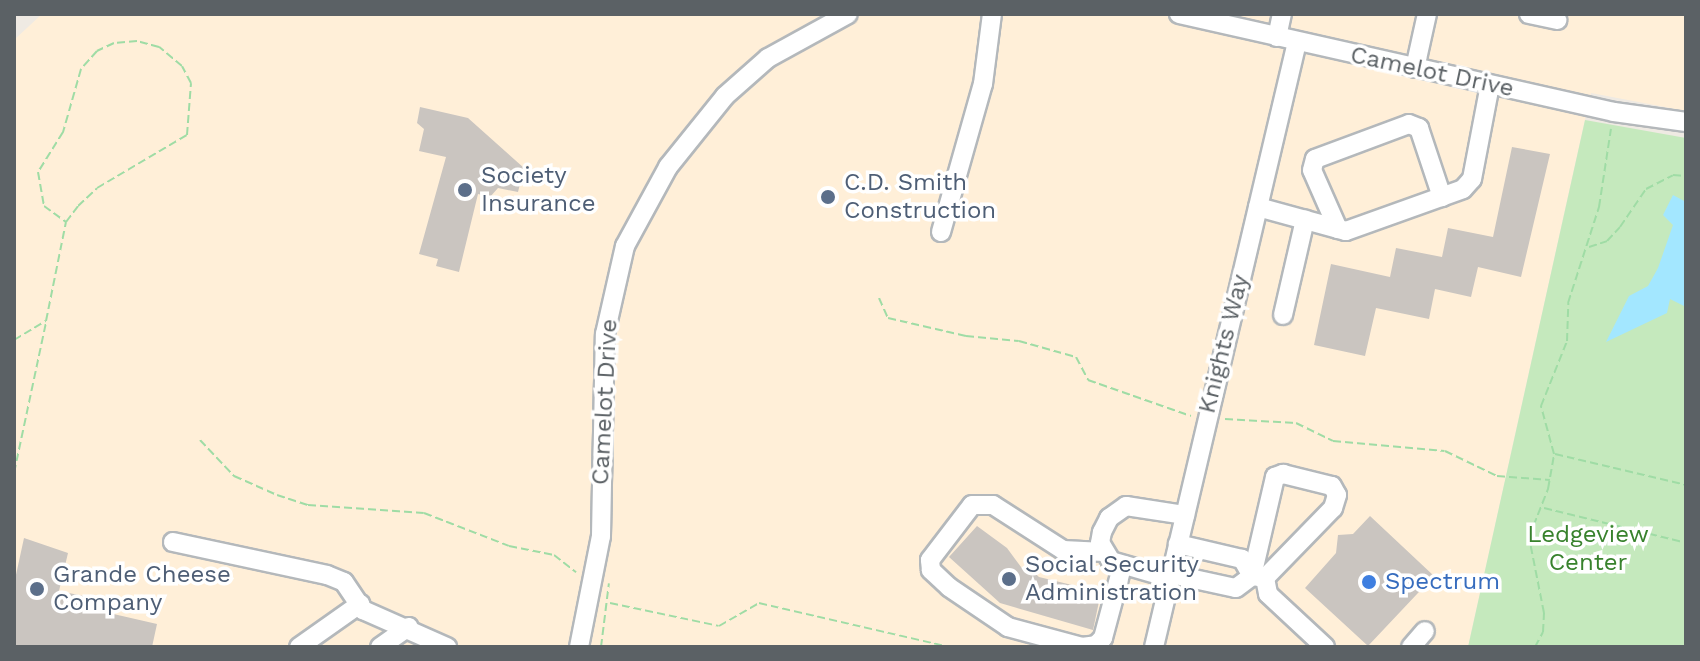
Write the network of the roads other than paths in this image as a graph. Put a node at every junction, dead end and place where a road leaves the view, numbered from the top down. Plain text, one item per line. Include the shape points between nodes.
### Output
1 (848, 14) edge
2 (992, 14) edge
3 (1179, 14) edge
4 (1282, 14) edge
5 (1427, 14) edge
6 (1529, 14) edge
7 (1557, 20) dead end
8 (1277, 37) junction
9 (1297, 42) junction
10 (1415, 68) junction
11 (1490, 85) junction
12 (1686, 122) edge
13 (1442, 197) junction
14 (1258, 207) junction
15 (1305, 220) junction
16 (1338, 229) junction
17 (941, 232) dead end
18 (1283, 315) dead end
19 (1185, 515) junction
20 (173, 542) dead end
21 (1178, 544) junction
22 (1104, 552) junction
23 (1122, 567) junction
24 (1170, 576) junction
25 (1258, 577) junction
26 (360, 604) junction
27 (409, 627) junction
28 (1425, 631) dead end
29 (299, 647) edge
30 (380, 647) edge
31 (447, 647) edge
32 (579, 647) edge
33 (1082, 647) edge
34 (1154, 647) edge
35 (1325, 647) edge
36 (1411, 647) edge

1 - 32 street, Camelot Drive via 768,58 725,96 688,138 636,222 612,289 605,334 601,536
2 - 17 street via 983,84
3 - 8 street, Camelot Drive
4 - 8 street
5 - 10 street
6 - 7 street
8 - 9 street, Camelot Drive
9 - 10 street, Camelot Drive
9 - 14 street, Knights Way
10 - 11 street, Camelot Drive
11 - 12 street, Camelot Drive
11 - 13 street via 1472,179
13 - 16 street via 1346,231
13 - 16 street via 1419,128 1409,124 1315,159 1312,170
14 - 15 street
14 - 19 street, Knights Way
15 - 16 street
15 - 18 street
19 - 21 street, Knights Way
19 - 22 street via 1121,507 1104,524
20 - 26 street via 327,575 344,582
21 - 24 street, Knights Way
21 - 25 street via 1242,559
22 - 23 street
22 - 33 street via 1063,550 993,505 972,505 930,560 931,570 949,587 1008,627
23 - 24 street
23 - 33 street via 1103,638
24 - 25 street via 1236,588
24 - 34 street, Knights Way
25 - 25 street via 1275,477 1283,474 1332,486 1337,495 1333,508
25 - 35 street via 1268,594
26 - 27 street via 363,610
26 - 29 street
27 - 30 street
27 - 31 street
28 - 36 street

